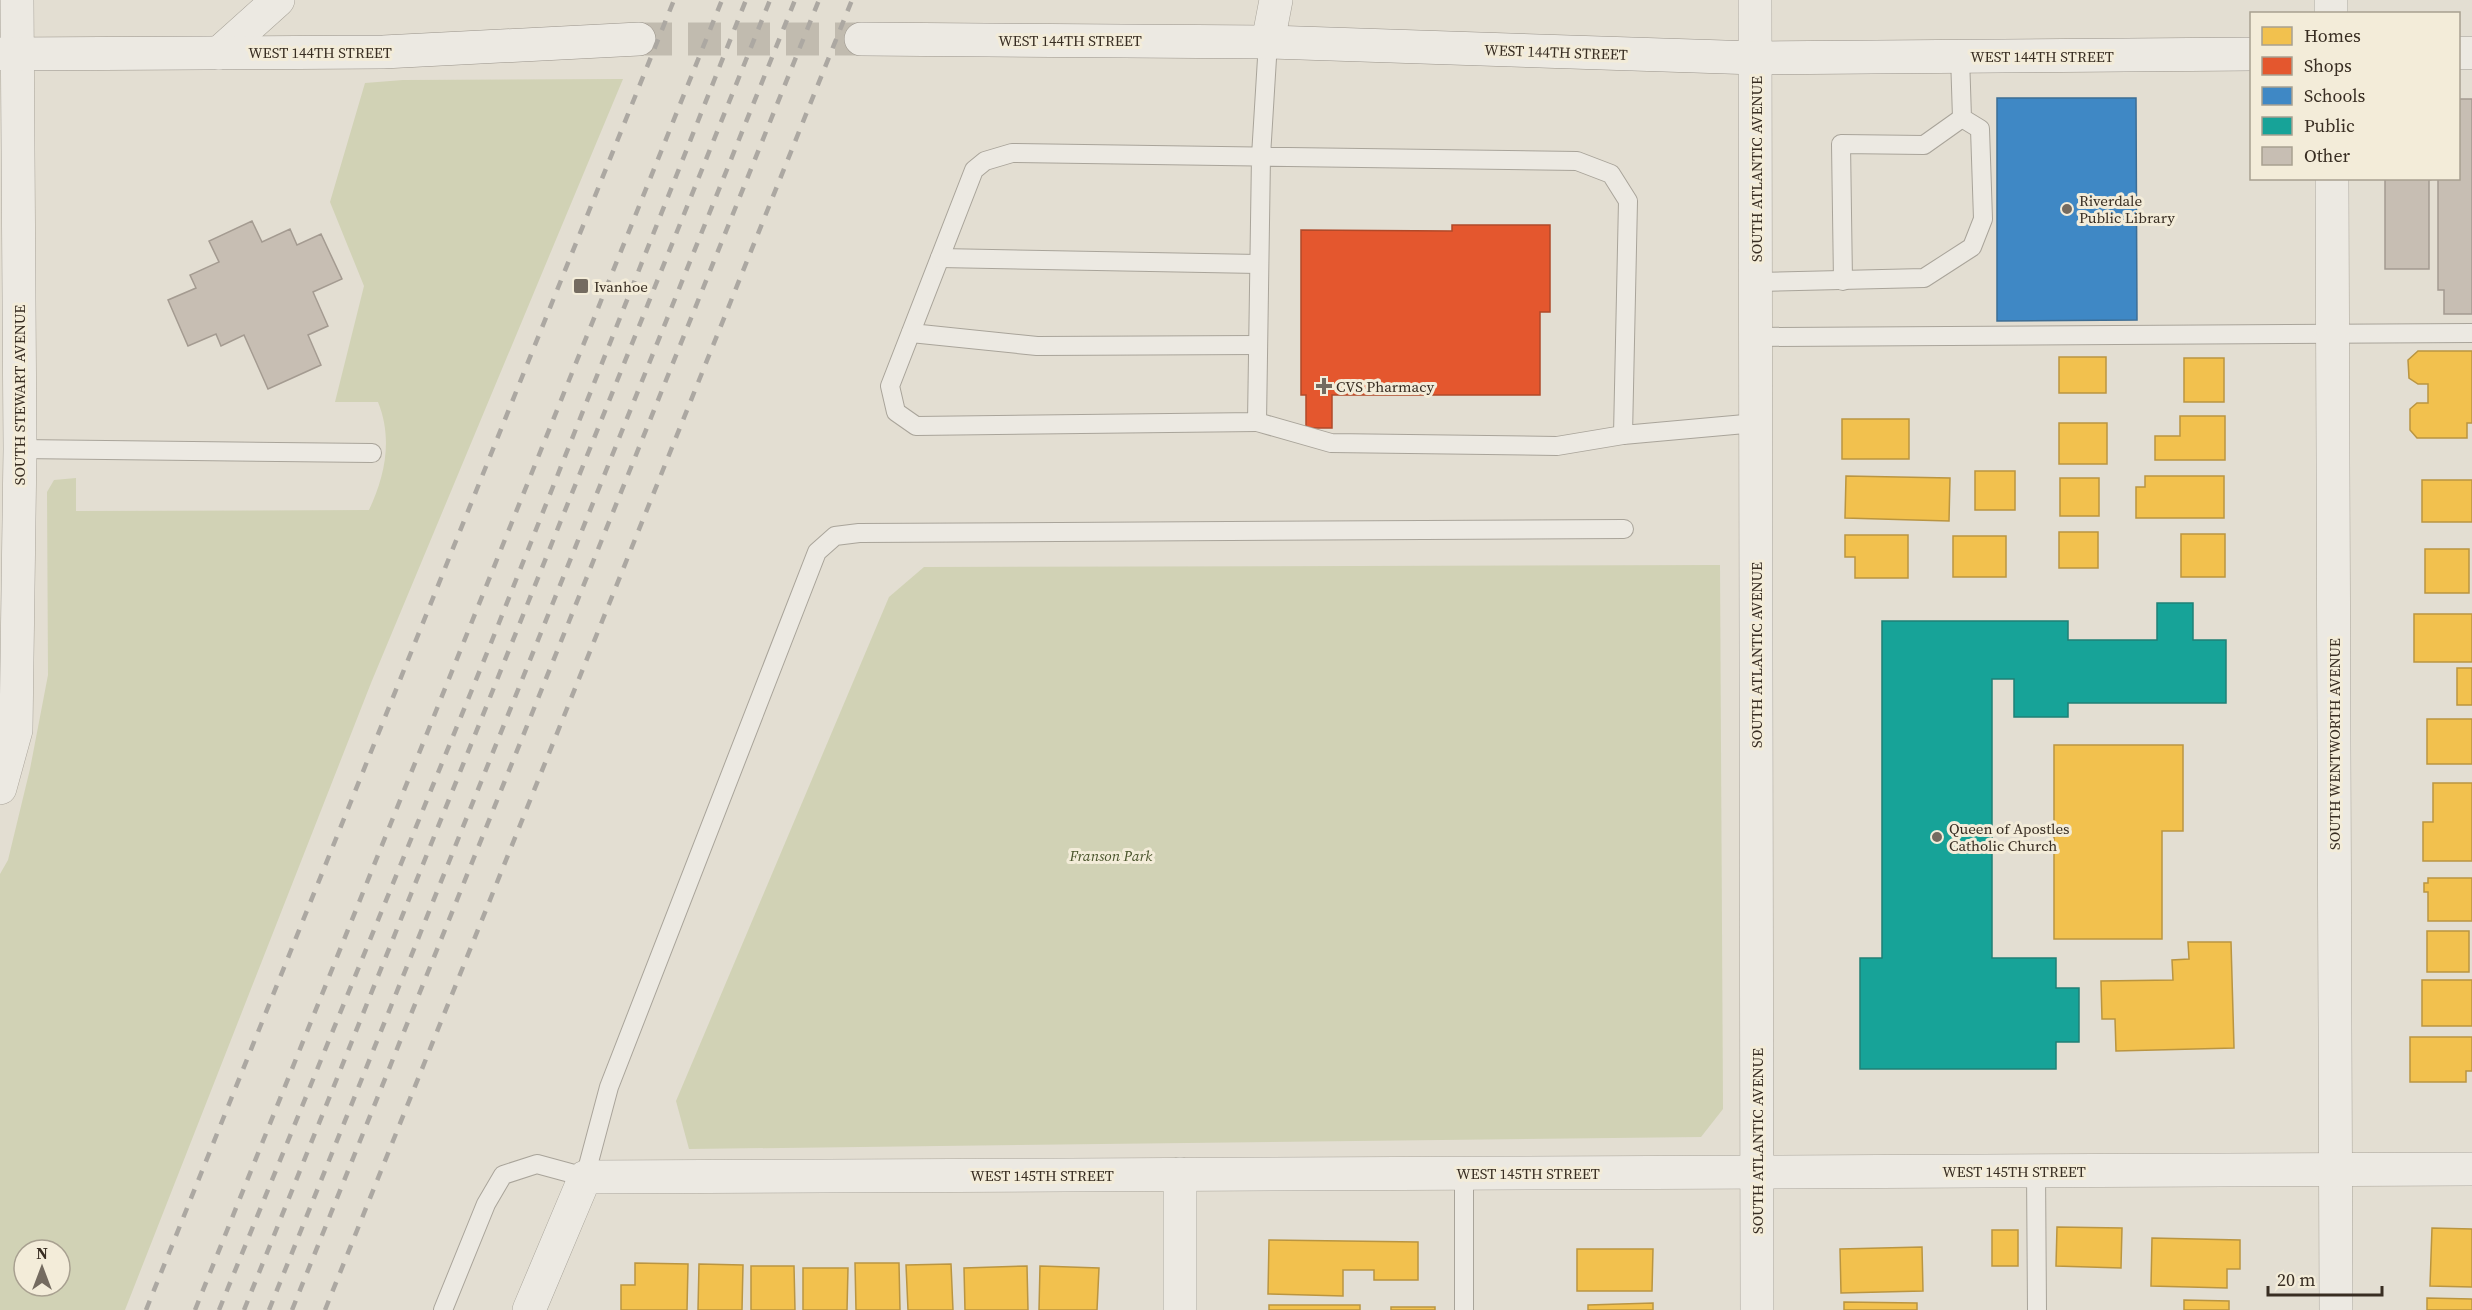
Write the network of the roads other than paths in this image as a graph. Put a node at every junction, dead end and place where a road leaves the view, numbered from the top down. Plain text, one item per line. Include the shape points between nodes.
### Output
1 (17, 0) edge
2 (278, 0) edge
3 (1276, 0) edge
4 (1755, 0) edge
5 (639, 39) tunnel mouth
6 (861, 39) tunnel mouth
7 (1268, 42) junction
8 (219, 53) junction
9 (8, 54) edge
10 (2250, 54) edge
11 (1960, 56) junction
12 (1756, 58) junction
13 (1962, 118) junction
14 (1261, 156) junction
15 (2332, 180) edge
16 (940, 258) junction
17 (1258, 264) junction
18 (1843, 281) junction
19 (1756, 282) junction
20 (911, 333) junction
21 (2472, 333) edge
22 (2332, 334) junction
23 (1756, 337) junction
24 (1258, 345) junction
25 (10, 348) edge
26 (1257, 422) junction
27 (1756, 423) junction
28 (1623, 435) junction
29 (20, 448) junction
30 (372, 453) dead end
31 (1624, 529) dead end
32 (0, 788) edge
33 (2336, 1169) junction
34 (2472, 1169) edge
35 (2036, 1170) junction
36 (1757, 1172) junction
37 (1464, 1173) junction
38 (1180, 1174) junction
39 (585, 1177) junction
40 (443, 1310) edge
41 (529, 1310) edge
42 (1180, 1310) edge
43 (1464, 1310) edge
44 (1757, 1310) edge
45 (2037, 1310) edge
46 (2336, 1310) edge

1 - 9 street, SOUTH STEWART AVENUE
2 - 8 street
3 - 7 street
4 - 12 street, SOUTH ATLANTIC AVENUE
5 - 8 street, WEST 144TH STREET via 383,52
6 - 7 street, WEST 144TH STREET
7 - 12 street, WEST 144TH STREET
7 - 14 lane
8 - 9 street, WEST 144TH STREET
9 - 25 street, SOUTH STEWART AVENUE
10 - 11 street, WEST 144TH STREET
11 - 12 street, WEST 144TH STREET
11 - 13 lane
12 - 19 street, SOUTH ATLANTIC AVENUE
13 - 18 lane via 1924,146 1841,144
13 - 18 lane via 1980,129 1983,219 1972,247 1924,278
14 - 16 lane via 1012,153 985,161 974,170
14 - 17 lane
14 - 28 lane via 1577,161 1611,174 1628,201
15 - 22 street, SOUTH WENTWORTH AVENUE
16 - 17 lane
16 - 20 lane
17 - 24 lane
18 - 19 lane
19 - 23 street, SOUTH ATLANTIC AVENUE
20 - 24 lane via 1037,346
20 - 26 lane via 890,386 896,412 916,426
21 - 22 lane
22 - 23 lane
22 - 33 street, SOUTH WENTWORTH AVENUE
23 - 27 street, SOUTH ATLANTIC AVENUE
24 - 26 lane
25 - 29 street, SOUTH STEWART AVENUE
26 - 28 lane via 1331,443 1557,446
27 - 28 lane
27 - 36 street, SOUTH ATLANTIC AVENUE
29 - 30 lane
29 - 32 street, SOUTH STEWART AVENUE via 16,730
31 - 39 lane via 835,536 817,552 609,1087
33 - 34 street, WEST 145TH STREET
33 - 35 street, WEST 145TH STREET
33 - 46 street, SOUTH WENTWORTH AVENUE
35 - 36 street, WEST 145TH STREET
35 - 45 lane
36 - 37 street, WEST 145TH STREET
36 - 44 street, SOUTH ATLANTIC AVENUE
37 - 38 street, WEST 145TH STREET
37 - 43 lane
38 - 39 street, WEST 145TH STREET
38 - 42 street
39 - 40 lane via 537,1164 503,1175 486,1204
39 - 41 street

